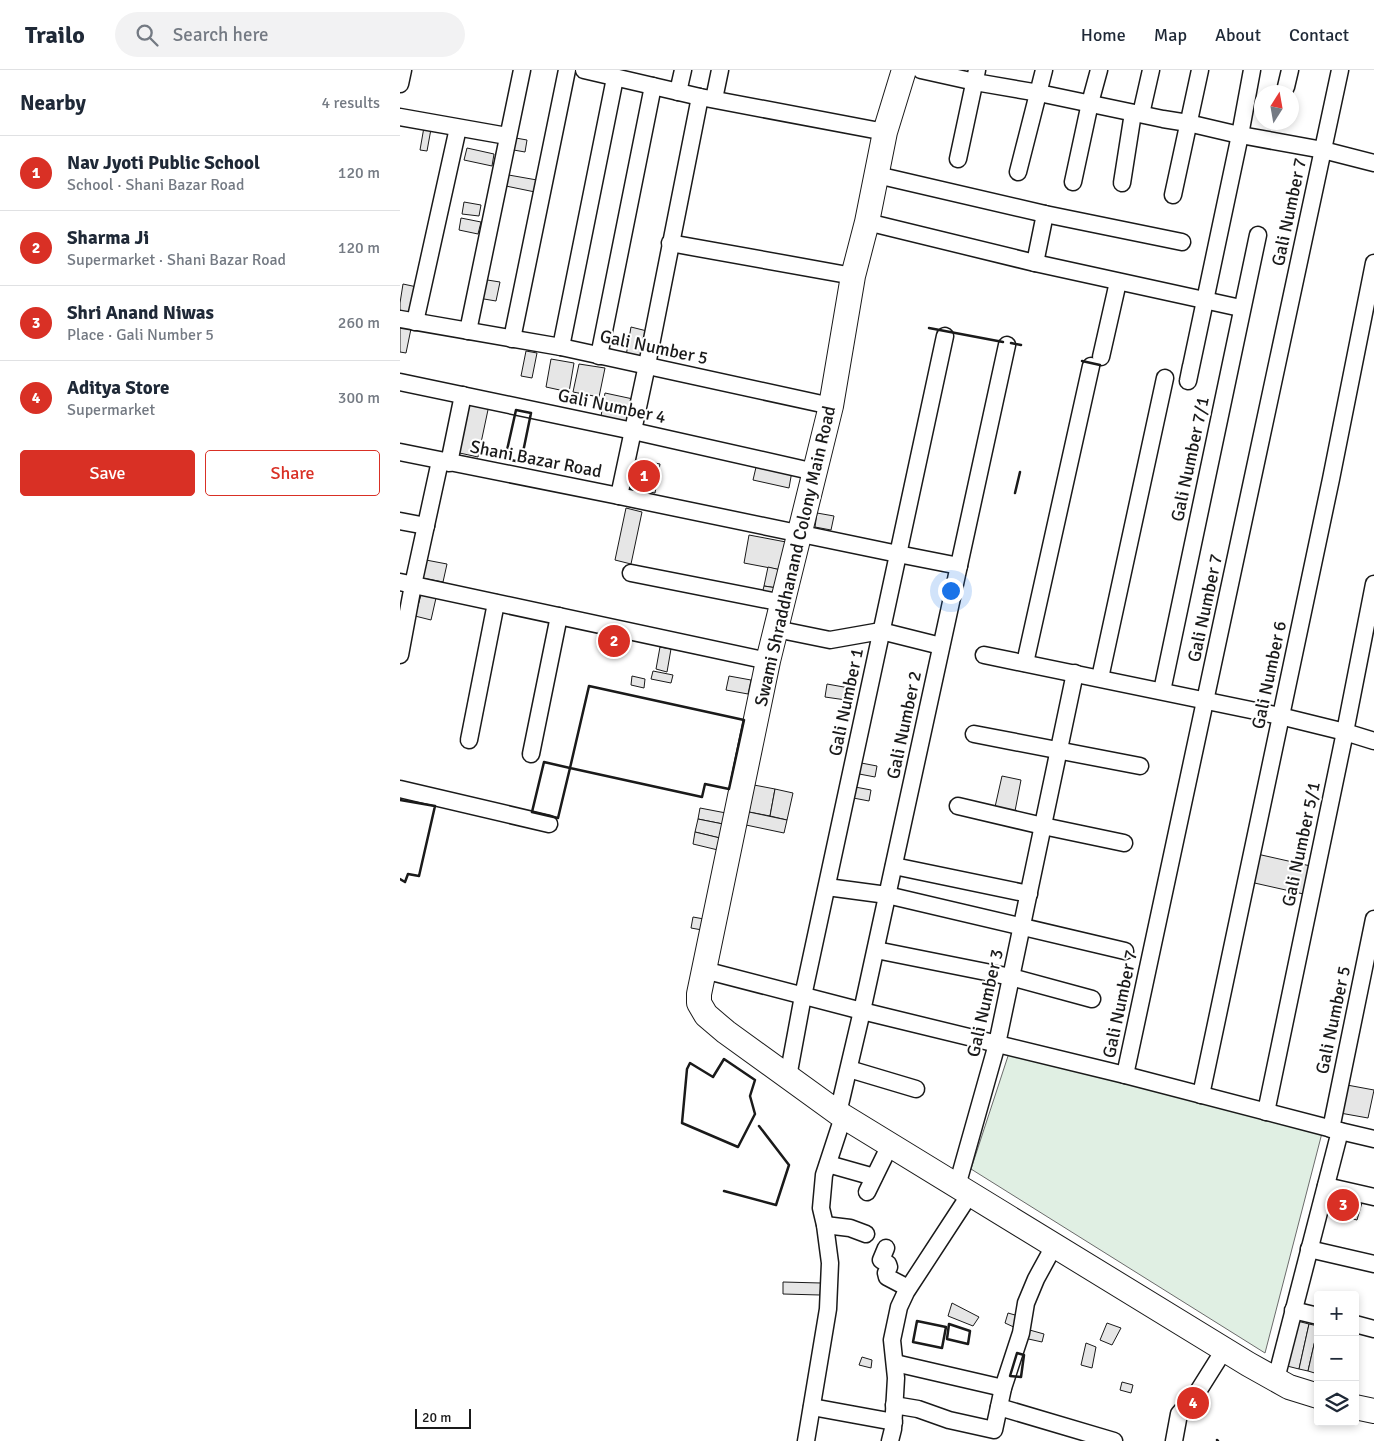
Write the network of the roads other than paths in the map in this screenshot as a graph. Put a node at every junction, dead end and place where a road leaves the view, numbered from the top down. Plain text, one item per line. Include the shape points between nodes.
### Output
1 (403, 70) edge
2 (522, 70) edge
3 (567, 70) edge
4 (584, 70) edge
5 (683, 70) edge
6 (720, 70) edge
7 (904, 70) edge
8 (921, 70) edge
9 (1044, 70) edge
10 (1099, 70) edge
11 (1151, 70) edge
12 (1200, 70) edge
13 (1252, 70) edge
14 (1290, 70) edge
15 (1340, 70) edge
16 (976, 76) edge
17 (615, 78) junction
18 (400, 84) edge
19 (1286, 85) edge
20 (653, 86) junction
21 (678, 92) junction
22 (1039, 93) junction
23 (707, 98) junction
24 (1090, 103) junction
25 (1137, 114) junction
26 (400, 118) edge
27 (1188, 122) junction
28 (458, 128) junction
29 (885, 132) junction
30 (1240, 135) junction
31 (507, 136) junction
32 (1323, 150) junction
33 (958, 159) dead end
34 (1374, 163) edge
35 (1018, 172) dead end
36 (876, 175) junction
37 (1073, 182) dead end
38 (1122, 183) dead end
39 (1173, 195) dead end
40 (1044, 214) junction
41 (867, 222) junction
42 (1258, 235) dead end
43 (1182, 242) dead end
44 (670, 243) junction
45 (1035, 263) junction
46 (1374, 263) edge
47 (853, 276) junction
48 (1118, 282) junction
49 (1205, 300) junction
50 (1236, 307) dead end
51 (408, 320) edge
52 (468, 331) junction
53 (945, 336) dead end
54 (512, 338) junction
55 (1007, 345) dead end
56 (561, 347) junction
57 (599, 356) junction
58 (648, 365) junction
59 (1191, 366) dead end
60 (1165, 378) dead end
61 (400, 382) edge
62 (463, 395) junction
63 (831, 406) junction
64 (633, 431) junction
65 (400, 452) edge
66 (445, 462) junction
67 (815, 472) junction
68 (619, 496) junction
69 (400, 521) edge
70 (426, 526) junction
71 (800, 533) junction
72 (898, 554) junction
73 (959, 566) junction
74 (631, 573) dead end
75 (407, 584) edge
76 (1374, 584) edge
77 (496, 603) junction
78 (783, 603) junction
79 (559, 616) junction
80 (776, 629) junction
81 (881, 631) junction
82 (941, 646) junction
83 (400, 651) edge
84 (984, 655) dead end
85 (768, 661) junction
86 (1025, 663) junction
87 (1076, 673) junction
88 (1100, 678) junction
89 (1162, 691) junction
90 (1205, 700) junction
91 (1280, 716) junction
92 (1345, 732) junction
93 (974, 734) dead end
94 (469, 740) dead end
95 (1374, 741) edge
96 (1059, 750) junction
97 (531, 754) dead end
98 (1140, 766) dead end
99 (400, 789) edge
100 (958, 806) dead end
101 (549, 824) dead end
102 (1043, 826) junction
103 (1124, 843) dead end
104 (894, 866) junction
105 (826, 888) junction
106 (1029, 894) junction
107 (887, 896) junction
108 (1374, 919) edge
109 (1022, 927) junction
110 (876, 950) junction
111 (1125, 951) dead end
112 (704, 970) junction
113 (1011, 977) junction
114 (804, 996) junction
115 (1092, 999) dead end
116 (862, 1012) junction
117 (997, 1044) junction
118 (849, 1069) junction
119 (1125, 1075) junction
120 (788, 1077) junction
121 (916, 1089) dead end
122 (1202, 1095) junction
123 (1266, 1112) junction
124 (841, 1115) junction
125 (1336, 1130) junction
126 (1374, 1139) edge
127 (890, 1145) junction
128 (828, 1164) junction
129 (1326, 1186) junction
130 (963, 1190) junction
131 (1374, 1197) edge
132 (825, 1225) junction
133 (866, 1234) dead end
134 (1054, 1246) junction
135 (886, 1248) dead end
136 (1309, 1249) junction
137 (1374, 1264) edge
138 (908, 1288) junction
139 (1293, 1310) junction
140 (1314, 1315) edge
141 (1359, 1325) edge
142 (1374, 1329) edge
143 (1224, 1350) junction
144 (895, 1363) junction
145 (1276, 1379) junction
146 (1003, 1388) junction
147 (1314, 1395) edge
148 (894, 1405) junction
149 (812, 1406) junction
150 (999, 1407) junction
151 (1359, 1408) edge
152 (1374, 1411) edge
153 (894, 1422) junction
154 (806, 1441) edge
155 (890, 1441) edge
156 (1114, 1441) edge
157 (1174, 1441) edge

1 - 18 street
2 - 31 street
3 - 54 street
4 - 17 street
5 - 21 street
6 - 23 street
7 - 29 street, Swami Shraddhanand Colony Main Road
8 - 16 street
9 - 22 street
10 - 24 street
11 - 25 street
12 - 27 street
13 - 30 street
14 - 19 street
15 - 32 street
16 - 22 street
16 - 33 street
17 - 20 street
17 - 56 street
20 - 21 street
20 - 57 street
21 - 23 street
22 - 24 street
22 - 35 street
23 - 29 street
23 - 44 street
24 - 25 street
24 - 37 street
25 - 27 street
25 - 38 street
26 - 28 street
27 - 30 street
27 - 39 street
28 - 31 street
28 - 51 street
29 - 36 street, Swami Shraddhanand Colony Main Road
30 - 32 street
30 - 49 street
31 - 52 street
32 - 34 street
32 - 90 street, Gali Number 7
36 - 40 street
36 - 41 street, Swami Shraddhanand Colony Main Road
40 - 43 street
40 - 45 street
41 - 45 street
41 - 47 street, Swami Shraddhanand Colony Main Road
42 - 89 street, Gali Number 7/1
44 - 47 street
44 - 58 street
45 - 48 street
46 - 91 street, Gali Number 6
47 - 63 street, Swami Shraddhanand Colony Main Road
48 - 49 street
48 - 86 street
49 - 50 street
49 - 59 street via 1188,381
51 - 52 street, Gali Number 5
52 - 54 street, Gali Number 5
53 - 72 street, Gali Number 1
54 - 56 street, Gali Number 5
55 - 73 street, Gali Number 2
56 - 57 street, Gali Number 5
57 - 58 street, Gali Number 5
58 - 63 street, Gali Number 5
58 - 64 street
60 - 88 street
61 - 62 street, Gali Number 4
62 - 64 street, Gali Number 4
62 - 66 street
63 - 67 street, Swami Shraddhanand Colony Main Road
64 - 67 street, Gali Number 4
64 - 68 street
65 - 66 street, Shani Bazar Road
66 - 68 street, Shani Bazar Road
66 - 70 street
67 - 71 street, Swami Shraddhanand Colony Main Road
68 - 71 street, Shani Bazar Road
69 - 70 street
70 - 75 street
71 - 72 street, Shani Bazar Road
71 - 78 street, Swami Shraddhanand Colony Main Road
72 - 73 street, Shani Bazar Road
72 - 81 street, Gali Number 1
73 - 82 street, Gali Number 2
74 - 78 street
75 - 77 street
75 - 83 street
76 - 92 street, Gali Number 5/1
77 - 79 street
77 - 94 street
78 - 80 street, Swami Shraddhanand Colony Main Road
79 - 85 street
79 - 97 street
80 - 81 street via 830,640
80 - 85 street, Swami Shraddhanand Colony Main Road
81 - 82 street
81 - 105 street, Gali Number 1
82 - 104 street, Gali Number 2
84 - 86 street
85 - 112 street, Swami Shraddhanand Colony Main Road
86 - 87 street
87 - 88 street
87 - 96 street, Gali Number 3
88 - 89 street
89 - 90 street
90 - 91 street
90 - 119 street, Gali Number 7
91 - 92 street
91 - 122 street, Gali Number 6
92 - 95 street
92 - 123 street, Gali Number 5/1
93 - 96 street
96 - 98 street
96 - 102 street, Gali Number 3
99 - 101 street
100 - 102 street
102 - 103 street
102 - 106 street, Gali Number 3
104 - 106 street
104 - 107 street, Gali Number 2
105 - 107 street
105 - 114 street, Gali Number 1
106 - 109 street, Gali Number 3
107 - 109 street
107 - 110 street, Gali Number 2
108 - 125 street, Gali Number 5
109 - 111 street
109 - 113 street, Gali Number 3
110 - 113 street
110 - 116 street, Gali Number 2
112 - 114 street
112 - 120 street, Swami Shraddhanand Colony Main Road via 699,1004 706,1015
113 - 115 street
113 - 117 street, Gali Number 3
114 - 116 street
114 - 120 street, Gali Number 1
116 - 117 street
116 - 118 street, Gali Number 2
117 - 119 street
117 - 130 street, Gali Number 3
118 - 121 street
118 - 124 street, Gali Number 2
119 - 122 street
120 - 124 street
122 - 123 street
123 - 125 street
124 - 127 street
124 - 128 street, Gali Number 2
125 - 126 street
125 - 129 street, Gali Number 5
127 - 128 street via 871,1184
127 - 130 street
128 - 132 street, Gali Number 2 via 821,1208
129 - 131 street
129 - 136 street, Gali Number 5
130 - 134 street
130 - 138 street, Gali Number 3
132 - 133 street
132 - 149 street, Gali Number 2 via 830,1263 828,1309
134 - 143 street
134 - 146 street via 1026,1303 1021,1333
135 - 138 street via 881,1260 888,1264 887,1277
136 - 137 street
136 - 139 street, Gali Number 5
138 - 144 street, Gali Number 3 via 893,1330
139 - 140 street
139 - 145 street, Gali Number 5
141 - 142 street
143 - 145 street
143 - 157 street via 1197,1393 1179,1414
144 - 146 street
144 - 148 street, Gali Number 3
145 - 147 street
146 - 150 street
148 - 150 street via 994,1430
148 - 153 street, Gali Number 3
149 - 153 street
149 - 154 street, Gali Number 2
150 - 156 street
151 - 152 street
153 - 155 street, Gali Number 3

